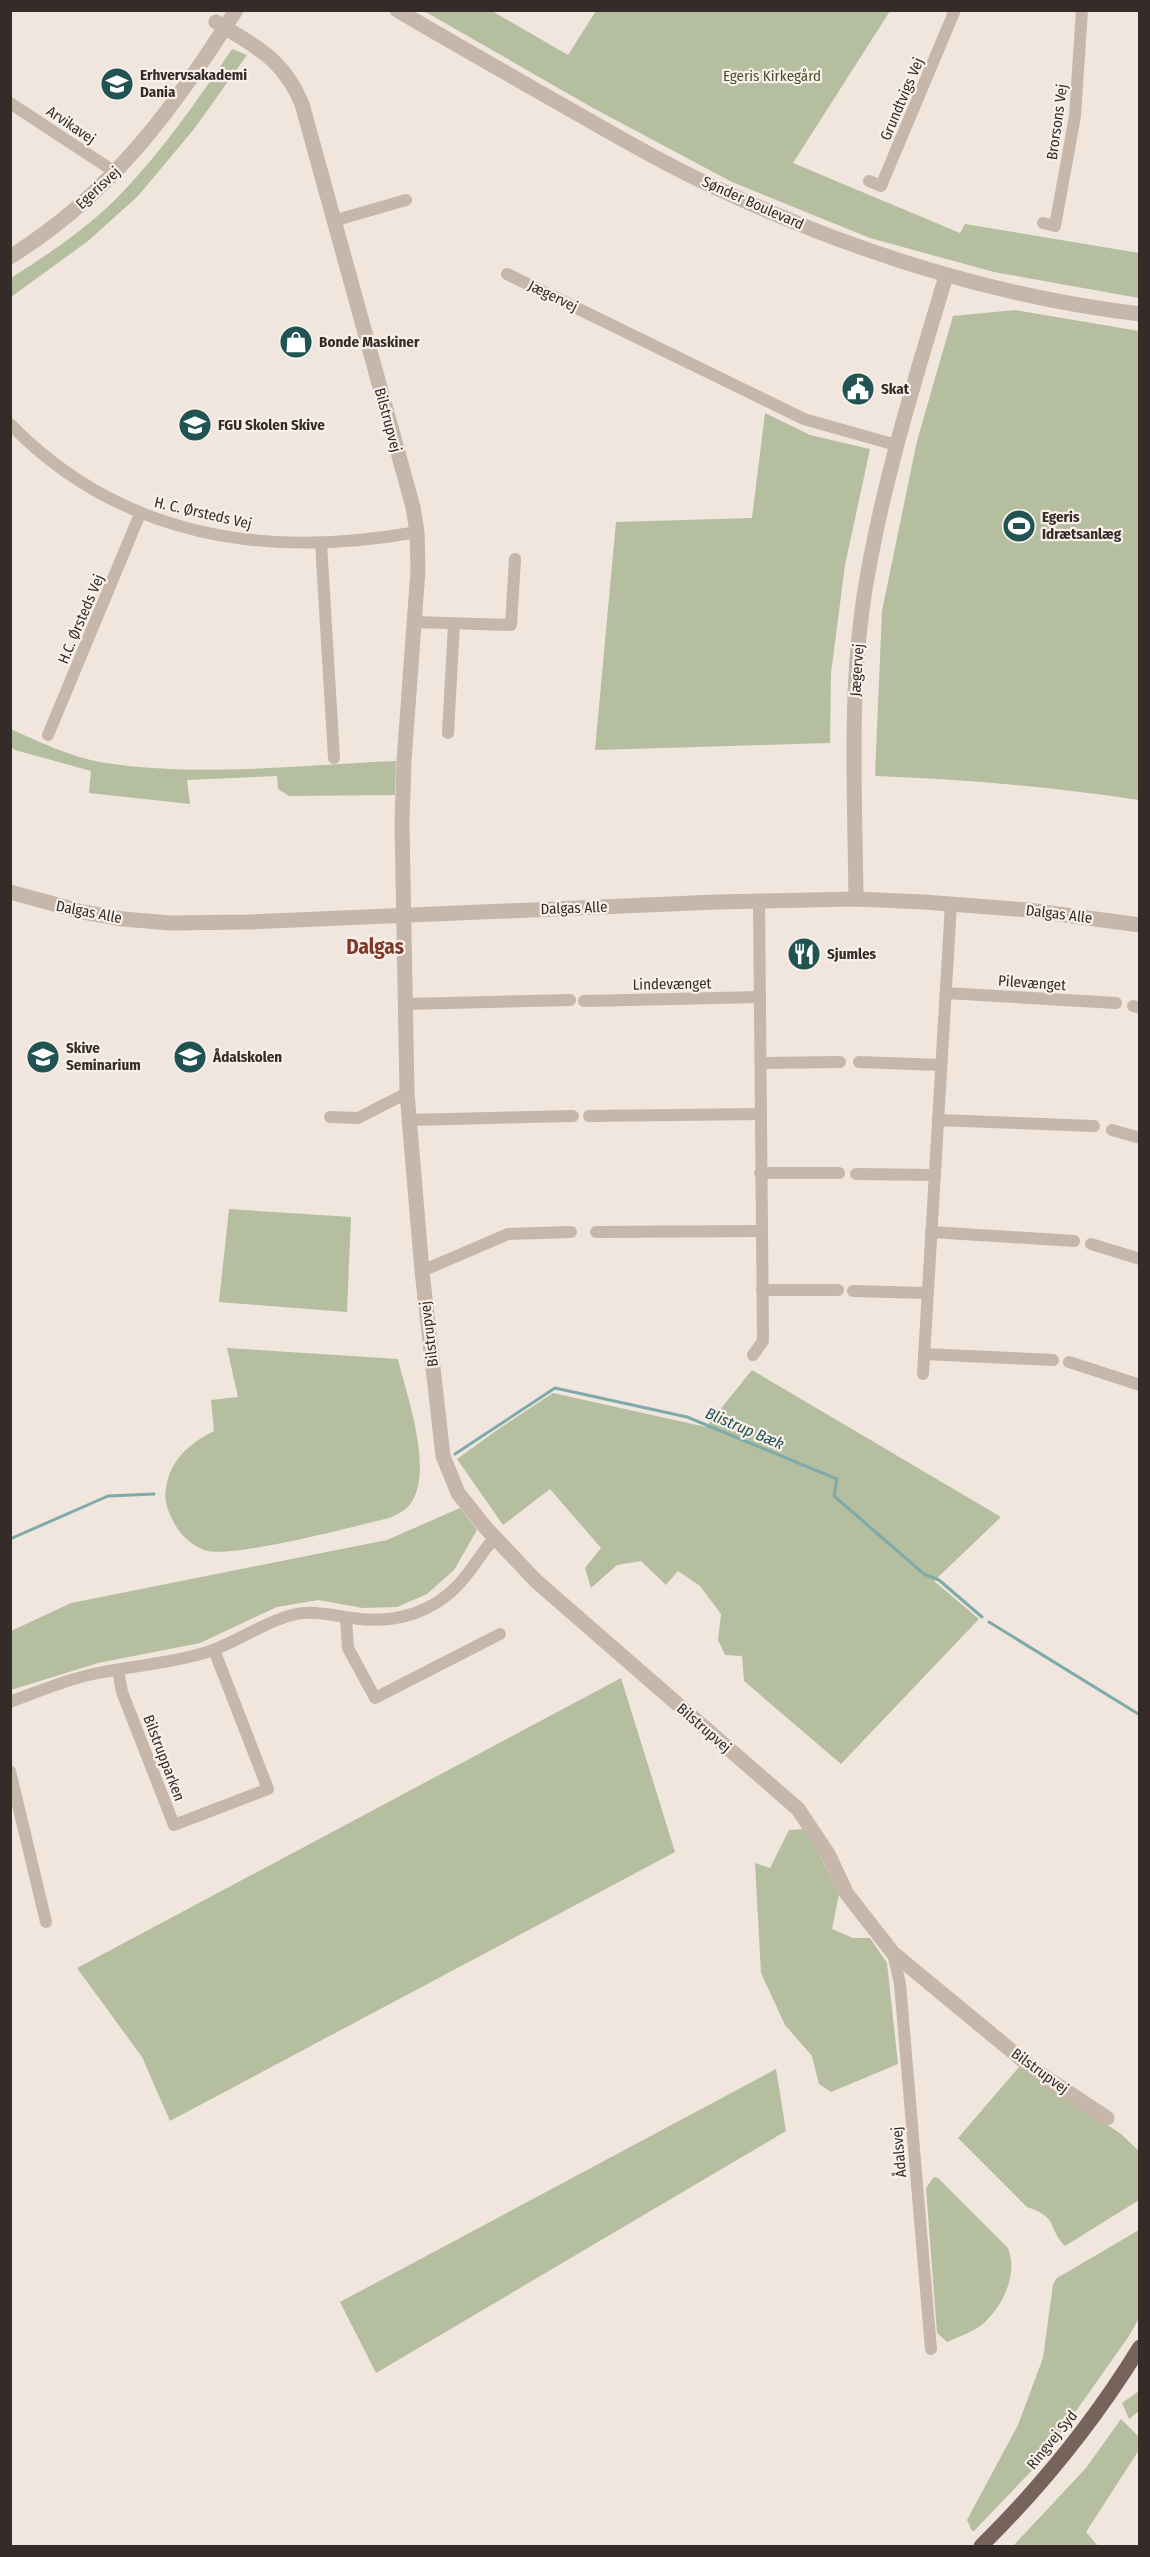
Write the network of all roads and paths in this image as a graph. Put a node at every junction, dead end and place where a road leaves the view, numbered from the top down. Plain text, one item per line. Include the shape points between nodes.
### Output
1 (236, 10) edge
2 (397, 10) edge
3 (955, 10) edge
4 (1082, 10) edge
5 (221, 20) edge
6 (10, 103) edge
7 (115, 172) junction
8 (869, 181) dead end
9 (406, 200) dead end
10 (333, 221) junction
11 (1043, 223) dead end
12 (10, 257) edge
13 (507, 274) dead end
14 (946, 276) junction
15 (1140, 315) edge
16 (10, 424) edge
17 (896, 445) junction
18 (140, 514) junction
19 (417, 532) junction
20 (321, 543) junction
21 (515, 558) dead end
22 (414, 622) junction
23 (454, 624) junction
24 (448, 733) dead end
25 (48, 735) dead end
26 (334, 758) dead end
27 (10, 892) edge
28 (856, 899) junction
29 (759, 901) junction
30 (951, 904) junction
31 (404, 915) junction
32 (1140, 925) edge
33 (946, 993) junction
34 (760, 997) junction
35 (570, 1000) dead end
36 (584, 1001) dead end
37 (1116, 1003) dead end
38 (405, 1004) junction
39 (840, 1062) dead end
40 (859, 1062) dead end
41 (761, 1063) junction
42 (941, 1065) junction
43 (407, 1092) junction
44 (761, 1114) junction
45 (573, 1116) dead end
46 (589, 1116) dead end
47 (330, 1118) dead end
48 (409, 1120) junction
49 (938, 1120) junction
50 (1094, 1126) dead end
51 (1112, 1130) dead end
52 (1140, 1138) edge
53 (760, 1173) junction
54 (839, 1173) dead end
55 (856, 1174) dead end
56 (934, 1175) junction
57 (761, 1231) junction
58 (571, 1232) dead end
59 (596, 1232) dead end
60 (931, 1232) junction
61 (1074, 1241) dead end
62 (1091, 1244) dead end
63 (1140, 1259) edge
64 (422, 1271) junction
65 (762, 1290) junction
66 (838, 1290) dead end
67 (853, 1291) dead end
68 (927, 1293) junction
69 (924, 1354) junction
70 (753, 1355) dead end
71 (1053, 1360) dead end
72 (1069, 1362) dead end
73 (923, 1374) dead end
74 (1140, 1385) edge
75 (495, 1537) junction
76 (346, 1618) junction
77 (500, 1634) dead end
78 (214, 1650) junction
79 (118, 1670) junction
80 (10, 1702) edge
81 (10, 1771) edge
82 (46, 1922) dead end
83 (893, 1953) junction
84 (1107, 2118) dead end
85 (1140, 2347) edge
86 (932, 2349) dead end
87 (981, 2547) edge

1 - 5 street, Egerisvej
2 - 14 street, Sønder Boulevard via 651,154 726,192 834,237
3 - 8 street, Grundtvigs Vej via 881,186
4 - 11 street, Brorsons Vej via 1075,116 1055,226
5 - 7 street, Egerisvej via 193,79 146,140
5 - 10 street, Bilstrupvej via 274,59 295,87
6 - 7 street, Arvikavej
7 - 12 street, Egerisvej via 80,206
9 - 10 street
10 - 19 street, Bilstrupvej
13 - 17 street, Jægervej via 804,419
14 - 15 street, Sønder Boulevard via 1040,298
14 - 17 street, Jægervej
16 - 18 street, H. C. Ørsteds Vej via 67,472
17 - 28 street, Jægervej via 866,580 858,653 853,737
18 - 20 street, H. C. Ørsteds Vej via 233,538
18 - 25 street, H.C. Ørsteds Vej
19 - 20 street, H. C. Ørsteds Vej
19 - 22 street, Bilstrupvej
20 - 26 street
21 - 23 street via 511,625
22 - 23 street
22 - 31 street, Bilstrupvej via 403,792
23 - 24 street
27 - 31 street, Dalgas Alle via 83,912 170,923
28 - 29 street, Dalgas Alle
28 - 30 street, Dalgas Alle
29 - 31 street, Dalgas Alle
29 - 34 street
30 - 32 street, Dalgas Alle
30 - 33 street
31 - 38 street, Bilstrupvej
33 - 37 street, Pilevænget
33 - 42 street
34 - 36 street, Lindevænget
34 - 41 street
35 - 38 street
38 - 43 street, Bilstrupvej
39 - 41 street
40 - 42 street
41 - 44 street
42 - 49 street
43 - 47 street via 358,1118
43 - 48 street, Bilstrupvej
44 - 46 street
44 - 53 street
45 - 48 street
48 - 64 street, Bilstrupvej
49 - 50 street
49 - 56 street
51 - 52 street
53 - 54 street
53 - 57 street
55 - 56 street
56 - 60 street
57 - 59 street
57 - 65 street
58 - 64 street via 508,1234
60 - 61 street
60 - 68 street
62 - 63 street
64 - 75 street, Bilstrupvej via 443,1456 458,1493
65 - 66 street
65 - 70 street via 763,1341
67 - 68 street
68 - 69 street
69 - 71 street
69 - 73 street
72 - 74 street
75 - 76 street via 459,1583 443,1599 422,1611 376,1621
75 - 83 street, Bilstrupvej via 536,1581 798,1809 828,1854 847,1894
76 - 77 street via 348,1648 375,1698
76 - 78 street via 314,1613 279,1618
78 - 79 street via 153,1666
78 - 79 street, Bilstrupparken via 268,1788 174,1825 122,1692
79 - 80 street via 65,1682
81 - 82 street
83 - 84 street, Bilstrupvej via 1036,2071
83 - 86 street, Ådalsvej via 900,1984
85 - 87 main road, Ringvej Syd via 1052,2471

